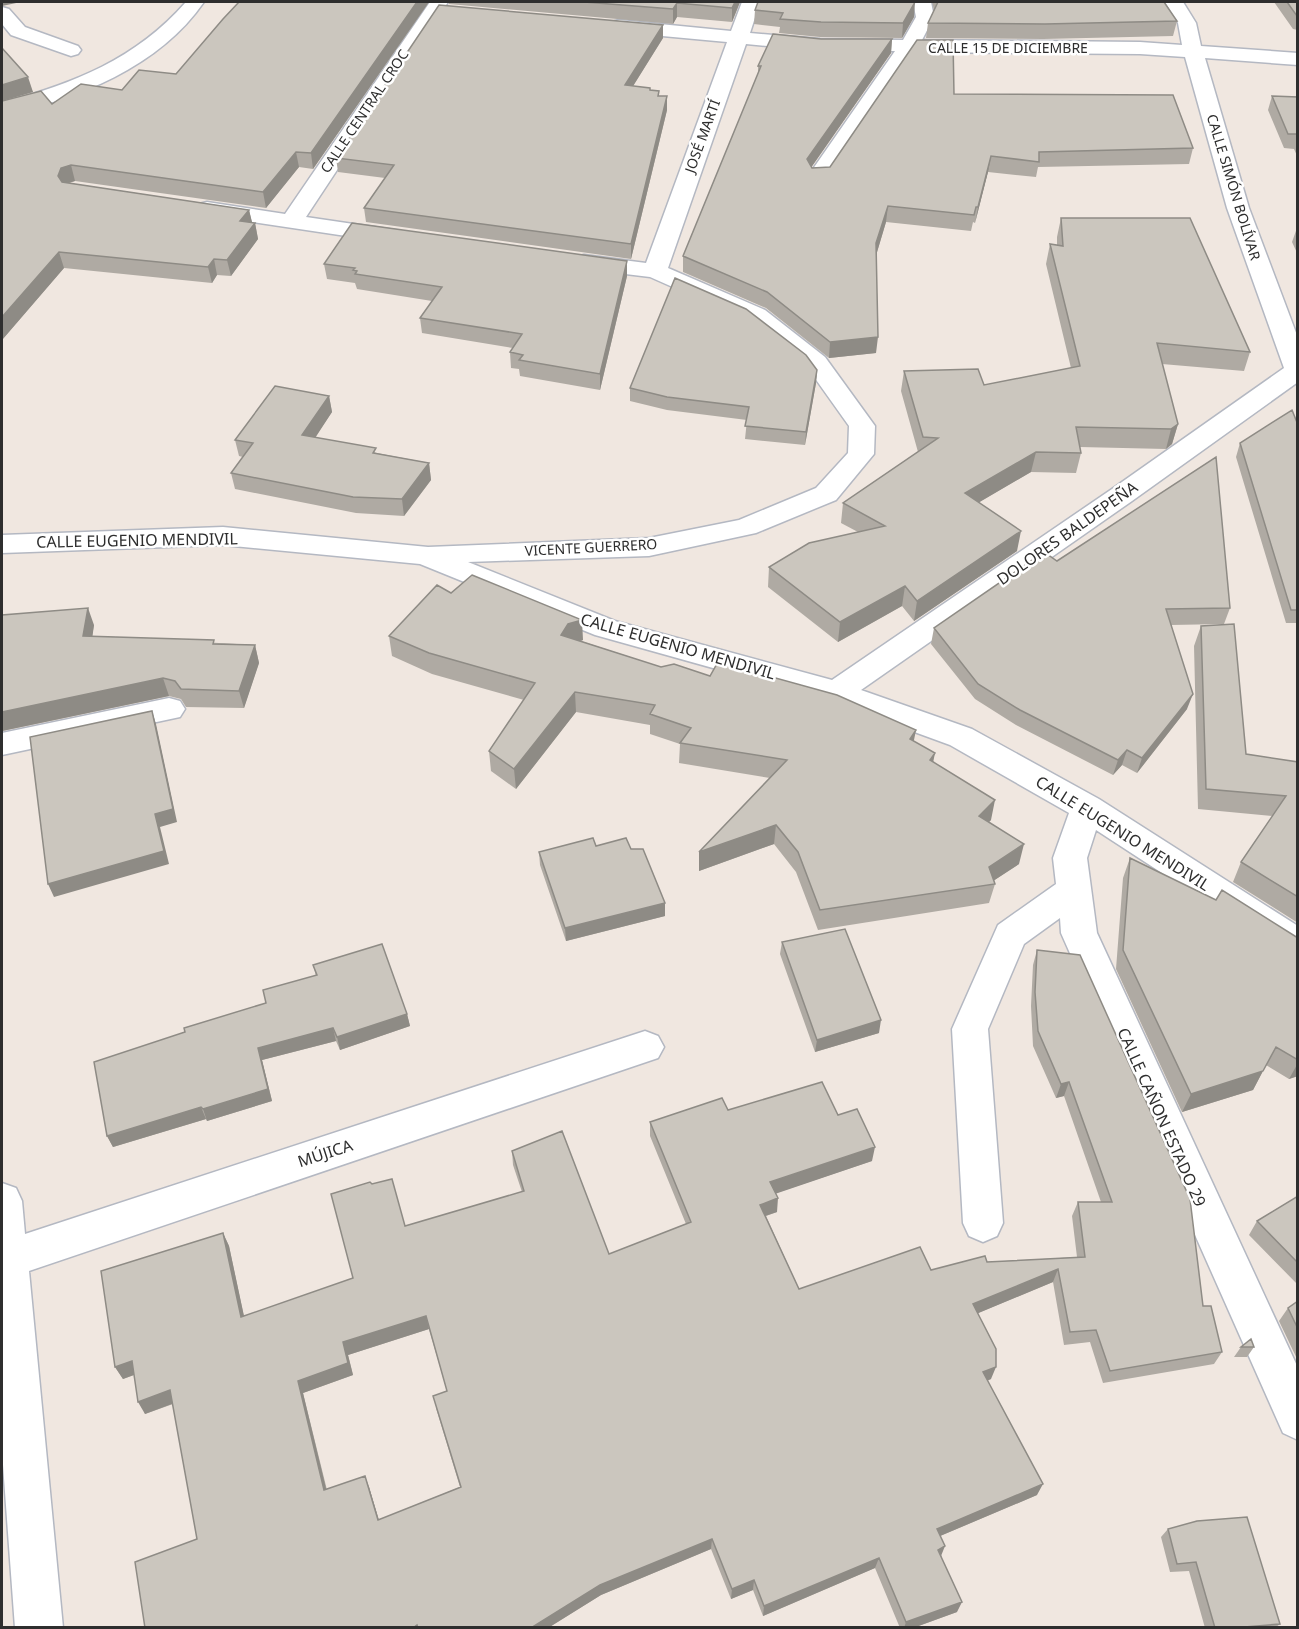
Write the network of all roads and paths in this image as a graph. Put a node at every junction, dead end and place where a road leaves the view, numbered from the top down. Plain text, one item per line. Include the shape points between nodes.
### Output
1 (195, 2) edge
2 (751, 2) edge
3 (922, 2) edge
4 (1174, 2) edge
5 (436, 6) edge
6 (456, 12) edge
7 (2, 13) edge
8 (597, 24) edge
9 (738, 37) junction
10 (906, 47) junction
11 (71, 50) dead end
12 (1192, 52) junction
13 (1298, 59) edge
14 (2, 109) edge
15 (819, 176) edge
16 (189, 207) edge
17 (291, 222) junction
18 (420, 239) edge
19 (561, 258) edge
20 (654, 271) junction
21 (1298, 298) edge
22 (1272, 308) junction
23 (1297, 372) edge
24 (2, 544) edge
25 (424, 555) junction
26 (836, 692) junction
27 (169, 709) dead end
28 (2, 744) edge
29 (1087, 808) junction
30 (1074, 889) junction
31 (1298, 945) edge
32 (645, 1047) dead end
33 (2, 1201) edge
34 (983, 1223) dead end
35 (5, 1260) junction
36 (1298, 1418) edge
37 (39, 1628) edge

1 - 14 street via 156,43 84,84
2 - 9 street, JOSÉ MARTÍ
3 - 10 street via 925,17
4 - 12 street, CALLE SIMÓN BOLÍVAR via 1187,23
5 - 6 street
5 - 17 street, CALLE CENTRAL CROC
7 - 11 street via 18,31
8 - 9 street, CALLE 15 DE DICIEMBRE
9 - 10 street, CALLE 15 DE DICIEMBRE via 820,45
9 - 20 street, JOSÉ MARTÍ
10 - 12 street, CALLE 15 DE DICIEMBRE via 1097,47
10 - 15 street
12 - 13 street, CALLE 15 DE DICIEMBRE
12 - 22 street, CALLE SIMÓN BOLÍVAR
16 - 17 street
17 - 18 street
19 - 20 street, VICENTE GUERRERO
20 - 25 street, VICENTE GUERRERO via 756,315 816,362 862,426 861,454 826,494 746,527 650,546
21 - 22 street
22 - 23 street, CALLE SIMÓN BOLÍVAR
23 - 26 street, DOLORES BALDEPEÑA
24 - 25 street, CALLE EUGENIO MENDIVIL via 224,536
25 - 26 street, CALLE EUGENIO MENDIVIL via 605,628
26 - 29 street, CALLE EUGENIO MENDIVIL via 961,737
27 - 28 street
29 - 30 street, CALLE CAÑON ESTADO 29 via 1070,858
29 - 31 street, CALLE EUGENIO MENDIVIL
30 - 34 street via 1010,935 970,1029
30 - 36 street, CALLE CAÑON ESTADO 29 via 1079,933
32 - 35 street, MÚJICA
33 - 35 street
35 - 37 street

